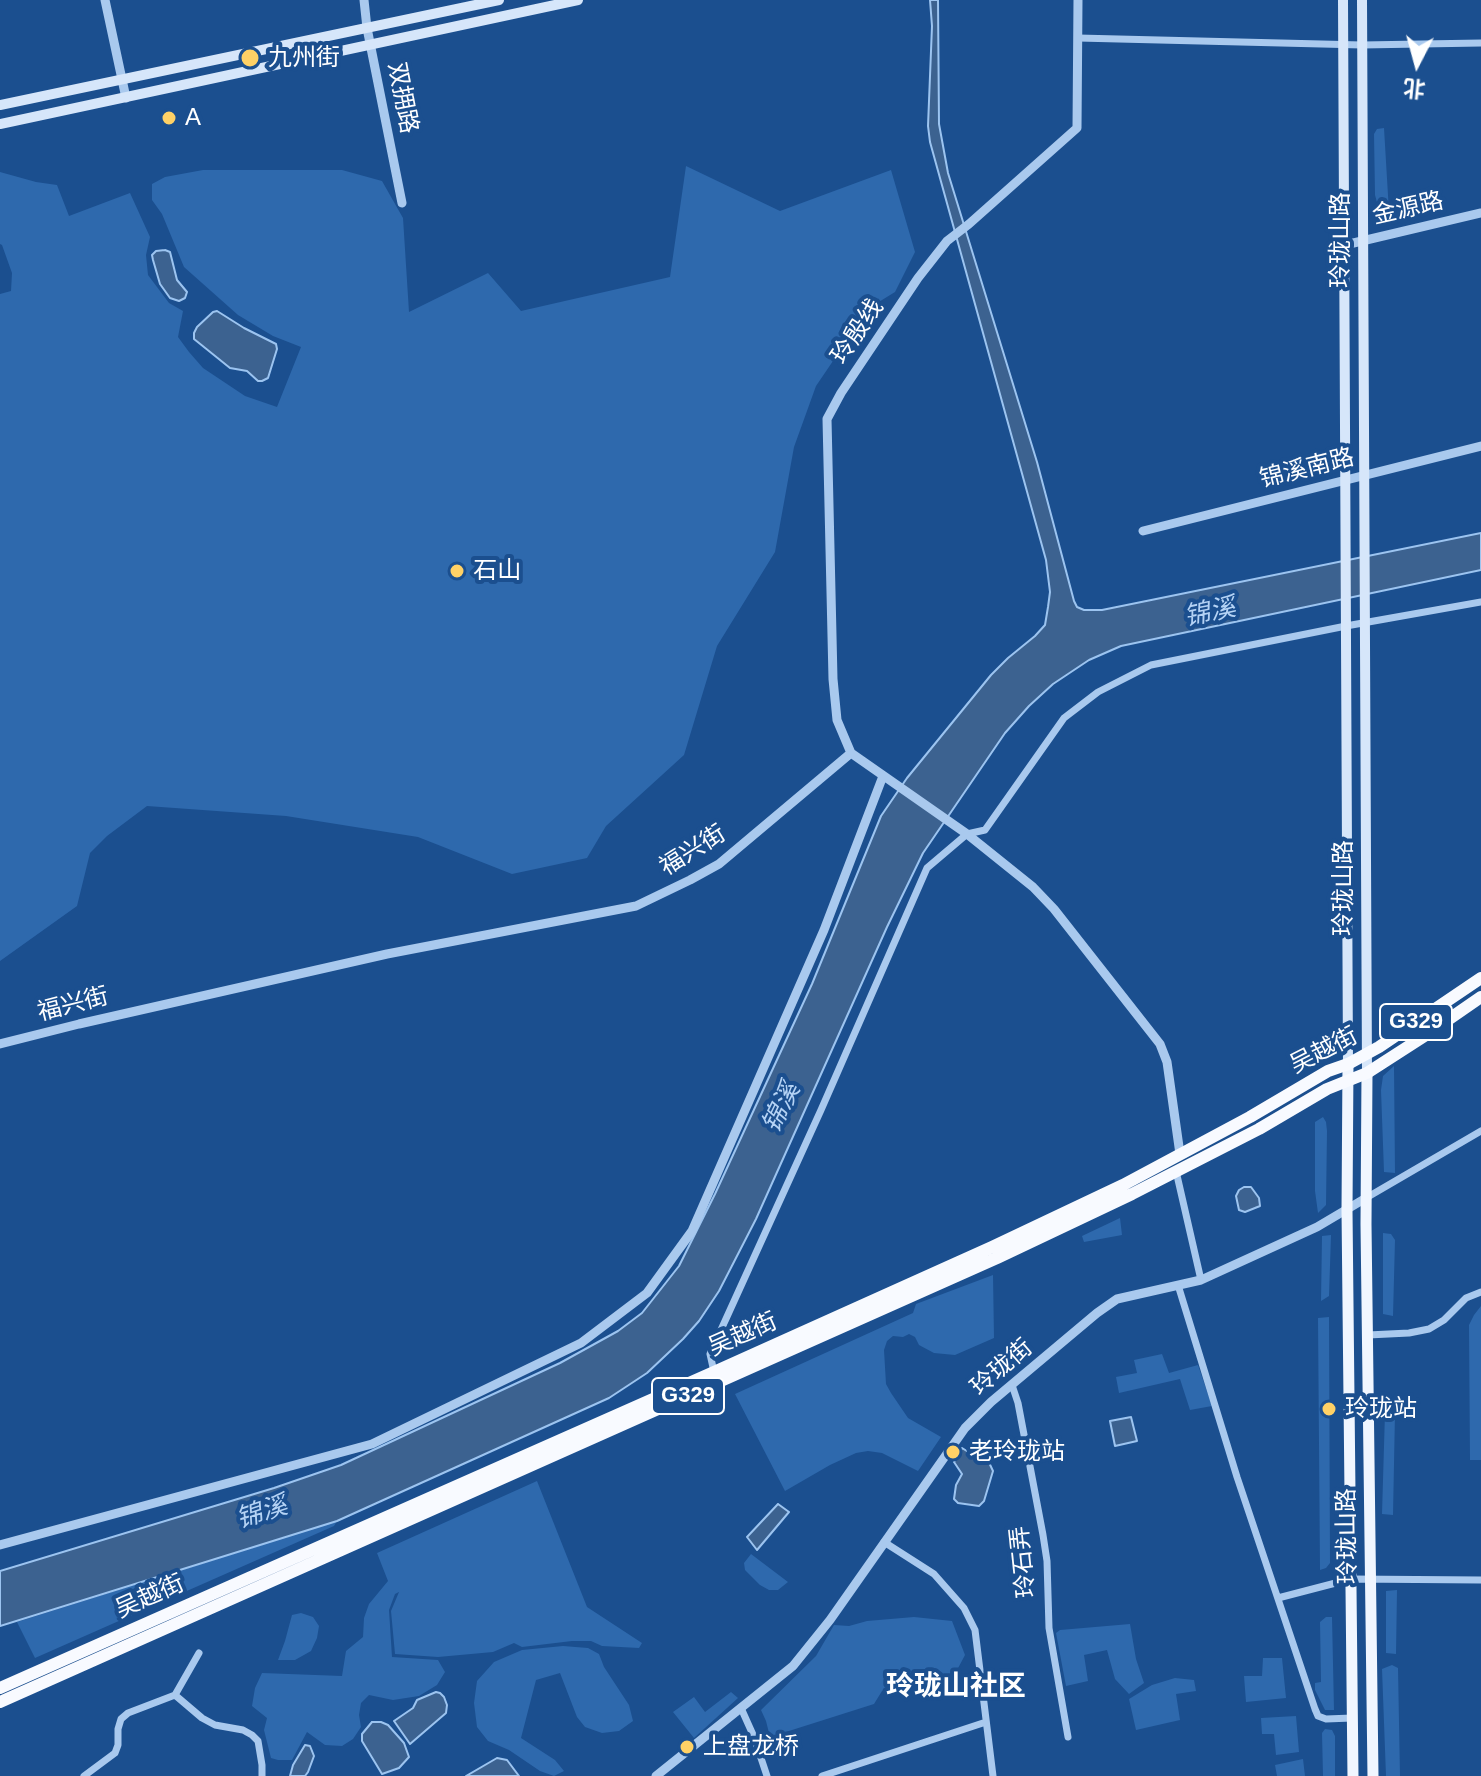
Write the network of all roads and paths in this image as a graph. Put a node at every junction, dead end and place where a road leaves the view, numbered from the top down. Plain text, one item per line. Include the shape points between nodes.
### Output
1 (105, 0) edge
2 (364, 0) edge
3 (499, 0) edge
4 (578, 0) edge
5 (1078, 0) edge
6 (1343, 0) edge
7 (1362, 0) edge
8 (367, 28) junction
9 (1078, 38) junction
10 (1481, 43) edge
11 (371, 45) junction
12 (1343, 45) junction
13 (1362, 45) junction
14 (122, 79) junction
15 (126, 98) junction
16 (0, 105) edge
17 (0, 124) edge
18 (402, 203) dead end
19 (1481, 213) edge
20 (1362, 240) junction
21 (1345, 245) junction
22 (1481, 446) edge
23 (1363, 475) junction
24 (1346, 480) junction
25 (1143, 531) dead end
26 (1481, 602) edge
27 (1364, 623) junction
28 (1346, 626) junction
29 (851, 753) junction
30 (883, 776) junction
31 (967, 834) junction
32 (1481, 978) edge
33 (1481, 997) edge
34 (0, 1044) edge
35 (1367, 1053) junction
36 (1348, 1064) junction
37 (1367, 1073) junction
38 (1348, 1080) junction
39 (1481, 1131) edge
40 (1180, 1154) junction
41 (1176, 1171) junction
42 (1366, 1198) junction
43 (1347, 1210) junction
44 (1201, 1280) junction
45 (1178, 1285) junction
46 (1481, 1292) edge
47 (1368, 1335) junction
48 (714, 1372) junction
49 (1012, 1385) junction
50 (884, 1542) junction
51 (0, 1545) edge
52 (1351, 1579) junction
53 (1371, 1579) junction
54 (1481, 1580) edge
55 (1278, 1598) junction
56 (199, 1653) dead end
57 (0, 1688) edge
58 (175, 1695) junction
59 (0, 1702) edge
60 (741, 1708) junction
61 (1352, 1718) junction
62 (986, 1722) junction
63 (1068, 1737) dead end
64 (84, 1776) edge
65 (262, 1776) edge
66 (656, 1776) edge
67 (767, 1776) edge
68 (822, 1776) edge
69 (993, 1776) edge
70 (1353, 1776) edge
71 (1373, 1776) edge

1 - 14 street
2 - 8 street, 双拥路
3 - 8 main road
4 - 11 main road
5 - 9 street, 玲殷线
6 - 12 main road, 玲珑山路
7 - 13 main road, 玲珑山路
8 - 11 street, 双拥路
8 - 14 main road
9 - 12 street
9 - 29 street, 玲殷线 via 1077,128 947,241 827,419 833,679 837,720
10 - 13 street
11 - 15 main road
11 - 18 street, 双拥路
12 - 13 street
12 - 21 main road, 玲珑山路
13 - 20 main road, 玲珑山路
14 - 15 street
14 - 16 main road
15 - 17 main road
19 - 20 street, 金源路
20 - 21 street, 金源路
20 - 23 main road, 玲珑山路
21 - 24 main road, 玲珑山路
22 - 23 street, 锦溪南路
23 - 24 street, 锦溪南路
23 - 27 main road, 玲珑山路
24 - 25 street, 锦溪南路
24 - 28 main road, 玲珑山路
26 - 27 street
27 - 28 street
27 - 35 main road, 玲珑山路
28 - 31 street via 1151,665 1098,692 1064,718 985,830
28 - 36 main road, 玲珑山路
29 - 30 street
29 - 34 street, 福兴街 via 719,864 636,906 387,954
30 - 31 street
30 - 51 street via 824,930 692,1231 647,1293 581,1343 372,1444
31 - 40 street via 1054,909 1160,1044
31 - 48 street via 927,868 710,1354
32 - 35 highway, 吴越街 / G329
33 - 37 highway, 吴越街 / G329
35 - 36 highway, 吴越街 / G329
35 - 37 main road, 玲珑山路
36 - 38 main road, 玲珑山路
36 - 40 highway, 吴越街 / G329
37 - 38 highway, 吴越街 / G329
37 - 42 main road, 玲珑山路
38 - 41 highway, 吴越街 / G329
38 - 43 main road, 玲珑山路
39 - 42 street, 玲珑街
40 - 48 highway, 吴越街 / G329 via 992,1247
41 - 44 street
41 - 59 highway, 吴越街 / G329 via 997,1258
42 - 43 street, 玲珑街
42 - 47 main road, 玲珑山路
43 - 44 street, 玲珑街
43 - 52 main road, 玲珑山路
44 - 45 street, 玲珑街
45 - 49 street, 玲珑街 via 1117,1299
45 - 55 street
46 - 47 street via 1429,1329
47 - 53 main road, 玲珑山路
48 - 57 highway, 吴越街 / G329
49 - 50 street, 玲珑街 via 965,1428
49 - 63 street, 玲石弄 via 1043,1535 1049,1628
50 - 60 street, 玲珑街 via 793,1666
50 - 62 street via 934,1574 964,1608 975,1630
52 - 53 street
52 - 55 street
52 - 61 main road, 玲珑山路
53 - 54 street
53 - 71 main road, 玲珑山路
55 - 61 street via 1318,1716
56 - 58 street
58 - 64 street via 121,1719 115,1753
58 - 65 street via 215,1725 252,1735 261,1752
60 - 66 street, 玲珑街
60 - 67 street
61 - 70 main road, 玲珑山路
62 - 68 street
62 - 69 street

